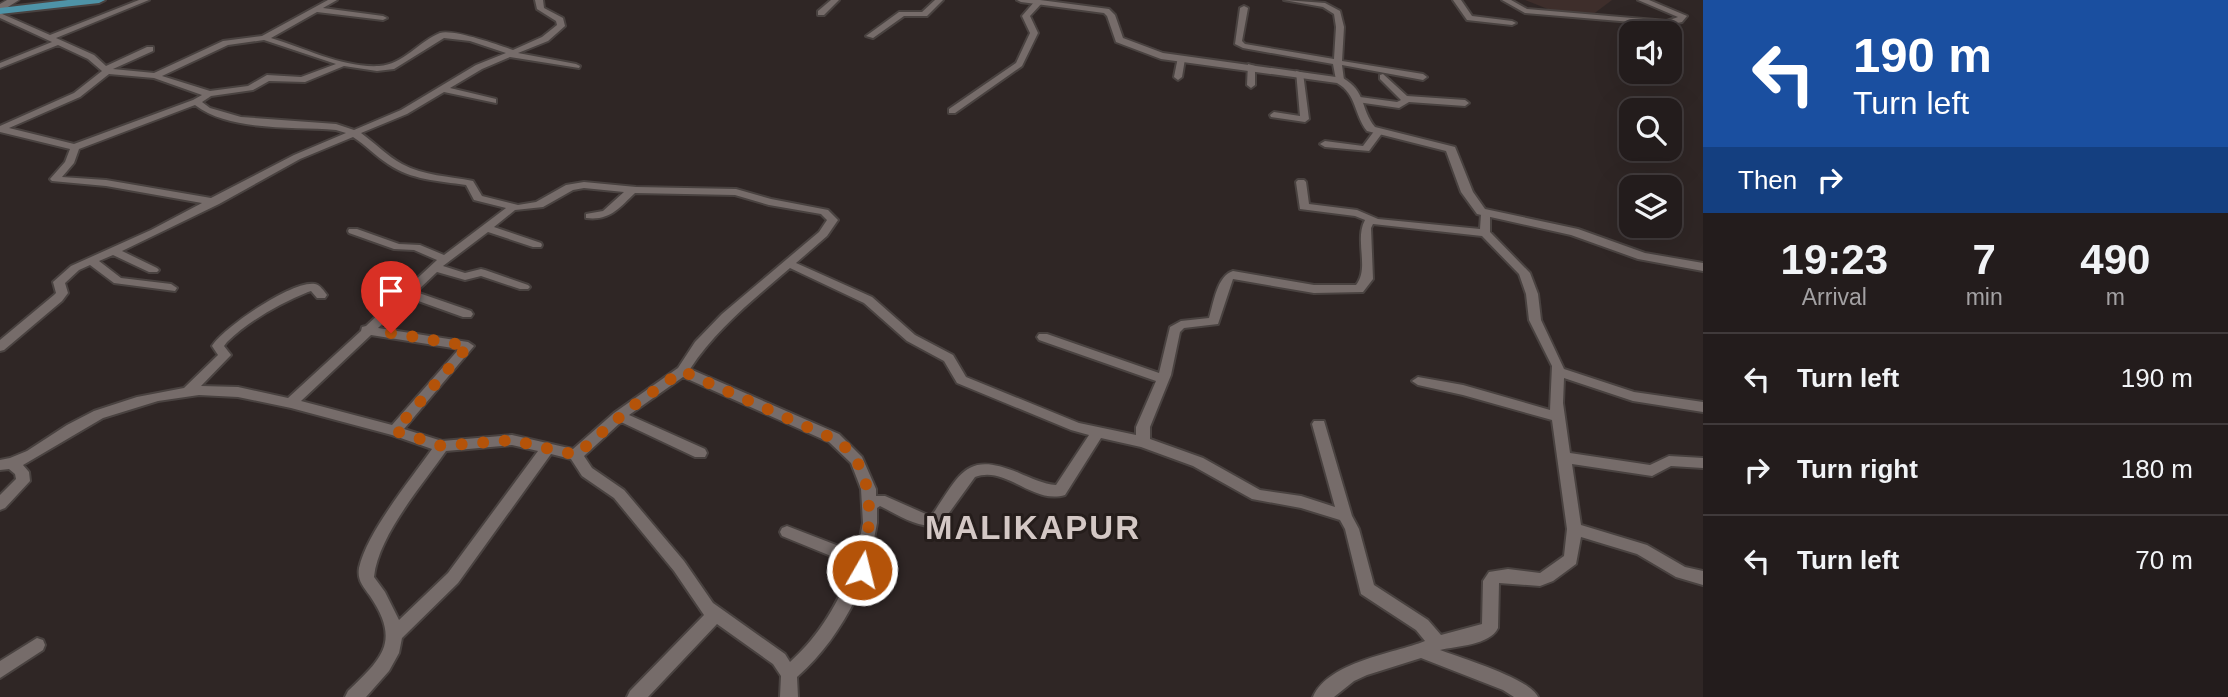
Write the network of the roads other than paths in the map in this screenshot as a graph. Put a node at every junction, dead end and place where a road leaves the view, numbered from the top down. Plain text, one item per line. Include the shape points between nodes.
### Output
1 (14, 0) edge
2 (99, 0) edge
3 (145, 0) edge
4 (333, 0) edge
5 (539, 0) edge
6 (835, 0) edge
7 (939, 0) edge
8 (1021, 0) edge
9 (1288, 0) edge
10 (1457, 0) edge
11 (1506, 0) edge
12 (1642, 0) edge
13 (1310, 1) edge
14 (1038, 3) junction
15 (1244, 8) dead end
16 (320, 10) junction
17 (0, 12) edge
18 (821, 13) dead end
19 (383, 18) dead end
20 (1637, 19) junction
21 (1640, 21) edge
22 (1513, 23) dead end
23 (870, 36) dead end
24 (264, 38) junction
25 (56, 39) junction
26 (150, 49) dead end
27 (1260, 49) junction
28 (510, 53) junction
29 (1181, 59) junction
30 (1335, 60) junction
31 (347, 64) junction
32 (0, 66) edge
33 (576, 66) dead end
34 (1253, 66) junction
35 (106, 70) junction
36 (1300, 73) junction
37 (155, 76) junction
38 (1423, 76) dead end
39 (1178, 77) dead end
40 (1382, 77) dead end
41 (1340, 80) junction
42 (1251, 85) dead end
43 (444, 89) junction
44 (209, 94) junction
45 (1405, 99) junction
46 (1360, 100) junction
47 (493, 101) dead end
48 (196, 102) junction
49 (1465, 103) dead end
50 (951, 111) dead end
51 (1274, 115) dead end
52 (0, 129) edge
53 (1378, 132) junction
54 (356, 133) junction
55 (1325, 144) dead end
56 (75, 147) junction
57 (1301, 182) dead end
58 (632, 190) junction
59 (215, 202) junction
60 (512, 208) junction
61 (1486, 214) junction
62 (590, 216) dead end
63 (1374, 220) junction
64 (487, 228) junction
65 (353, 231) dead end
66 (1485, 233) junction
67 (537, 245) dead end
68 (114, 251) junction
69 (91, 261) junction
70 (440, 263) junction
71 (789, 264) junction
72 (1703, 267) edge
73 (153, 270) dead end
74 (524, 287) dead end
75 (171, 288) dead end
76 (410, 294) junction
77 (321, 295) dead end
78 (467, 314) dead end
79 (366, 330) junction
80 (1043, 337) dead end
81 (0, 347) edge
82 (682, 371) junction
83 (1559, 372) junction
84 (1163, 379) junction
85 (1418, 381) dead end
86 (186, 393) junction
87 (291, 403) junction
88 (1703, 407) edge
89 (619, 416) junction
90 (1558, 417) junction
91 (1319, 424) dead end
92 (395, 431) junction
93 (1097, 433) junction
94 (1143, 442) junction
95 (442, 446) junction
96 (547, 449) junction
97 (700, 453) dead end
98 (576, 455) junction
99 (1563, 457) junction
100 (1703, 463) edge
101 (6, 464) edge
102 (0, 503) edge
103 (869, 505) junction
104 (1345, 516) junction
105 (1574, 529) junction
106 (787, 532) dead end
107 (863, 563) junction
108 (1703, 578) edge
109 (715, 615) junction
110 (394, 635) junction
111 (37, 645) dead end
112 (1431, 647) junction
113 (0, 670) edge
114 (789, 674) junction
115 (354, 697) edge
116 (636, 697) edge
117 (789, 697) edge
118 (1322, 697) edge
119 (1529, 697) edge

1 - 17 main road
2 - 17 main road
3 - 25 street
4 - 16 street
5 - 28 street via 541,9 554,14 561,26 545,39
6 - 18 street
7 - 23 street via 924,15 902,14
8 - 14 street
9 - 13 street
10 - 22 street via 1470,18
11 - 20 street via 1525,11
12 - 20 street via 1682,16 1667,23
13 - 30 street via 1332,8 1341,19
14 - 29 street via 1106,11 1121,41 1144,52
14 - 50 street via 1026,16 1034,33 1024,58
15 - 27 street via 1238,42
16 - 19 street
16 - 24 street
17 - 25 street
20 - 21 street
24 - 31 street
24 - 37 street via 226,43
25 - 32 street
25 - 35 street
26 - 35 street
27 - 30 street
27 - 34 street
28 - 31 street via 443,35 391,67
28 - 33 street
28 - 43 street
29 - 34 street
29 - 39 street
30 - 38 street
30 - 41 street
31 - 44 street via 302,80 267,78 250,88
34 - 36 street
34 - 42 street
35 - 37 street
35 - 52 street via 77,95
36 - 41 street
36 - 51 street via 1305,118
37 - 44 street
40 - 45 street
41 - 46 street
43 - 47 street
43 - 54 street
44 - 48 street
45 - 46 street via 1399,105
45 - 49 street
46 - 53 street via 1366,125
48 - 54 street via 207,111 235,118
48 - 56 street
52 - 56 street
53 - 55 street via 1366,149
53 - 61 street via 1451,149 1474,204
54 - 59 street via 297,157
54 - 60 street via 411,173 470,183 478,198
56 - 59 street via 55,179
57 - 63 street via 1304,207 1357,213
58 - 60 street via 579,185 539,205
58 - 62 street via 606,214
58 - 71 street via 736,191 830,216 831,225
59 - 68 street
60 - 64 street
61 - 66 street
61 - 72 street via 1558,228 1642,256
63 - 66 street
63 - 84 street via 1367,224 1364,286 1314,289 1233,274 1227,277 1214,321 1174,330
64 - 67 street
64 - 70 street
65 - 70 street via 398,247 416,247
66 - 83 street via 1524,274 1535,320
68 - 69 street
68 - 73 street
69 - 75 street via 118,281
69 - 81 street via 65,275 58,298
70 - 74 street via 465,277 481,272
70 - 76 street
71 - 82 street via 726,317
71 - 93 street via 868,300 911,338 949,358 961,380
76 - 78 street
76 - 79 street
77 - 86 street via 314,287 300,290 229,331 218,346 225,355
79 - 87 street
79 - 92 street via 468,346
80 - 84 street
82 - 89 street
82 - 103 street via 848,447 861,469
83 - 88 street via 1633,396
83 - 90 street
84 - 94 street via 1143,427
85 - 90 street
86 - 87 street via 237,392
86 - 101 street via 97,415
87 - 92 street
89 - 97 street
89 - 98 street
90 - 99 street
91 - 104 street
92 - 95 street
93 - 94 street
93 - 103 street via 1060,491 983,468 970,473 936,520 928,521 880,500
94 - 104 street via 1198,462 1257,495
95 - 96 street via 501,439
95 - 110 street via 385,531 365,570 392,615
96 - 98 street
96 - 110 street via 453,578
98 - 109 street via 587,472 619,494
99 - 100 street via 1652,471 1669,461
99 - 105 street
101 - 102 street via 22,472 23,481
103 - 107 street
104 - 112 street via 1367,589 1422,625
105 - 108 street via 1642,549 1681,572
105 - 112 street via 1572,559 1551,578 1494,577 1490,628
106 - 107 street
107 - 114 street via 851,595 828,632 811,656
109 - 114 street via 769,650
109 - 116 street
110 - 115 street via 384,666
111 - 113 street
112 - 118 street via 1358,669 1334,683
112 - 119 street
114 - 117 street

